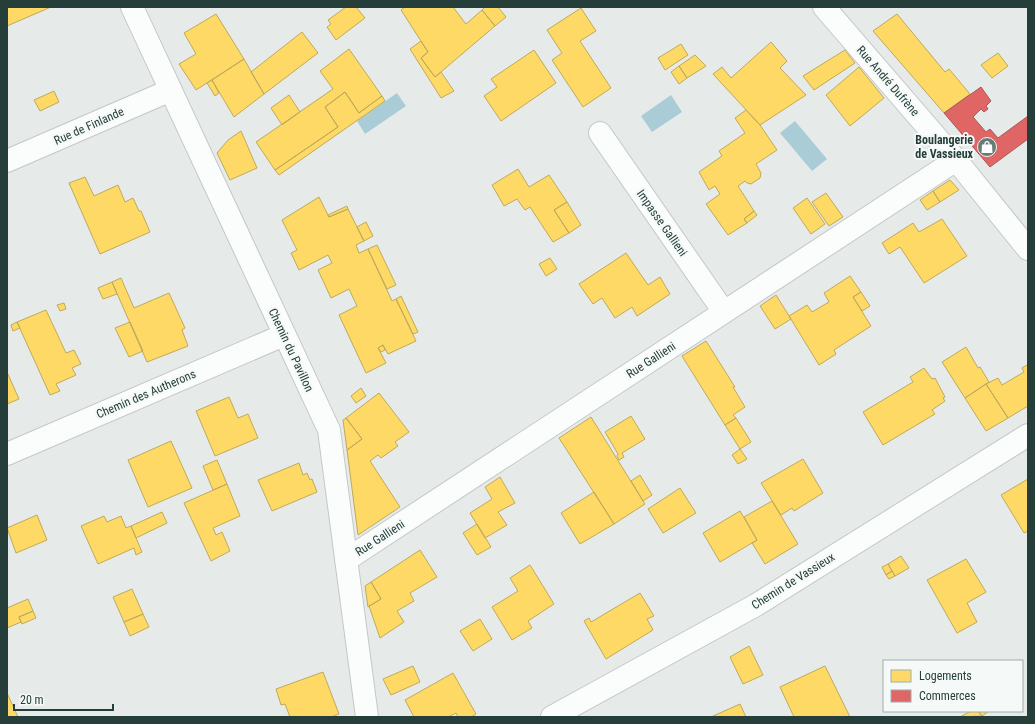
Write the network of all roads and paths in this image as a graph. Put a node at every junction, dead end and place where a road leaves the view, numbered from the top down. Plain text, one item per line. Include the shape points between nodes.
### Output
1 (132, 7) edge
2 (824, 7) edge
3 (170, 90) junction
4 (600, 133) dead end
5 (956, 160) junction
6 (7, 161) edge
7 (1028, 249) edge
8 (724, 312) junction
9 (284, 335) junction
10 (1028, 435) edge
11 (7, 454) edge
12 (346, 560) junction
13 (367, 717) edge
14 (552, 717) edge

1 - 3 street, Chemin du Pavillon
2 - 5 street, Rue André Dufrène
3 - 6 street, Rue de Finlande
3 - 9 street, Chemin du Pavillon
4 - 8 street, Impasse Gallieni
5 - 7 street, Rue André Dufrène
5 - 8 street, Rue Gallieni
8 - 12 street, Rue Gallieni
9 - 11 street, Chemin des Autherons
9 - 12 street, Chemin du Pavillon via 329,430
10 - 14 street, Chemin de Vassieux via 756,605
12 - 13 street, Chemin du Pavillon

